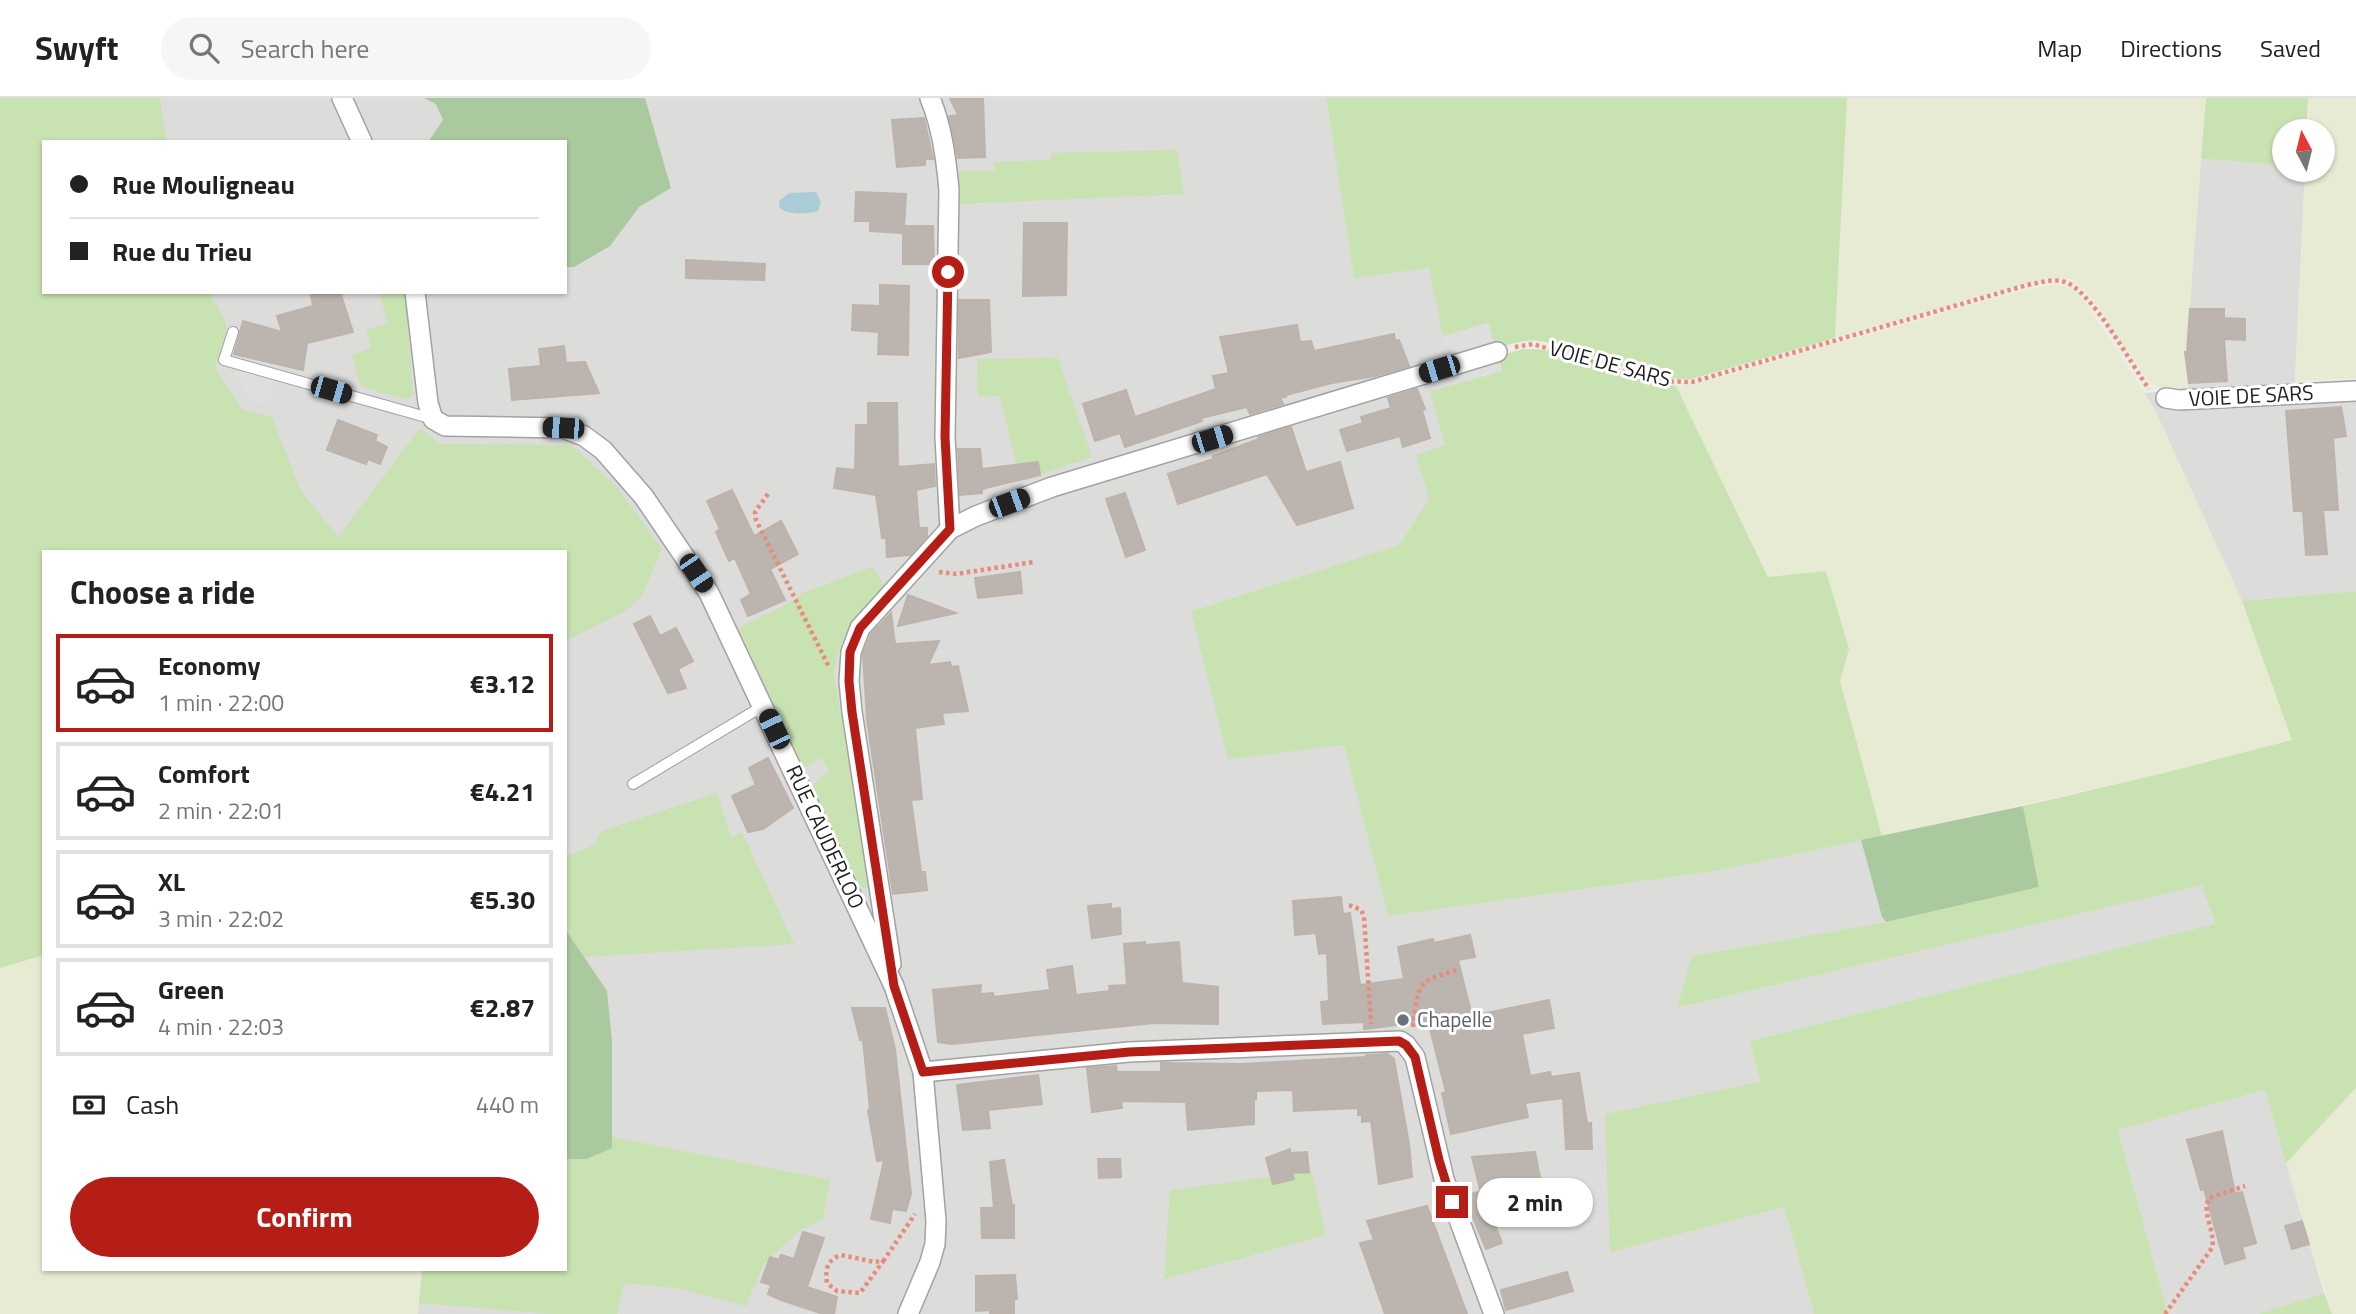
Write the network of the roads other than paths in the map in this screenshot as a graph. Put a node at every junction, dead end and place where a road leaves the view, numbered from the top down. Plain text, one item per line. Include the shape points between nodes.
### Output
1 (342, 98) edge
2 (930, 98) edge
3 (361, 140) edge
4 (415, 294) edge
5 (233, 332) dead end
6 (1497, 352) road end
7 (2356, 391) edge
8 (2166, 398) road end
9 (433, 419) junction
10 (950, 529) junction
11 (763, 706) junction
12 (633, 784) dead end
13 (894, 986) junction
14 (923, 1072) junction
15 (908, 1314) edge
16 (1494, 1314) edge

1 - 3 street
2 - 10 street via 944,145 949,190 945,437
4 - 9 street
5 - 9 lane via 224,360
6 - 10 street via 1052,487
7 - 8 street, VOIE DE SARS
9 - 11 street, RUE CAUDERLOO via 445,426 563,428 603,450 644,497 709,593
10 - 13 street via 860,628 850,652 852,712
11 - 12 lane
11 - 13 street, RUE CAUDERLOO
13 - 14 street, RUE CAUDERLOO
14 - 15 street, RUE CAUDERLOO via 935,1244
14 - 16 street via 1129,1052 1391,1040 1409,1048 1415,1057 1444,1179

